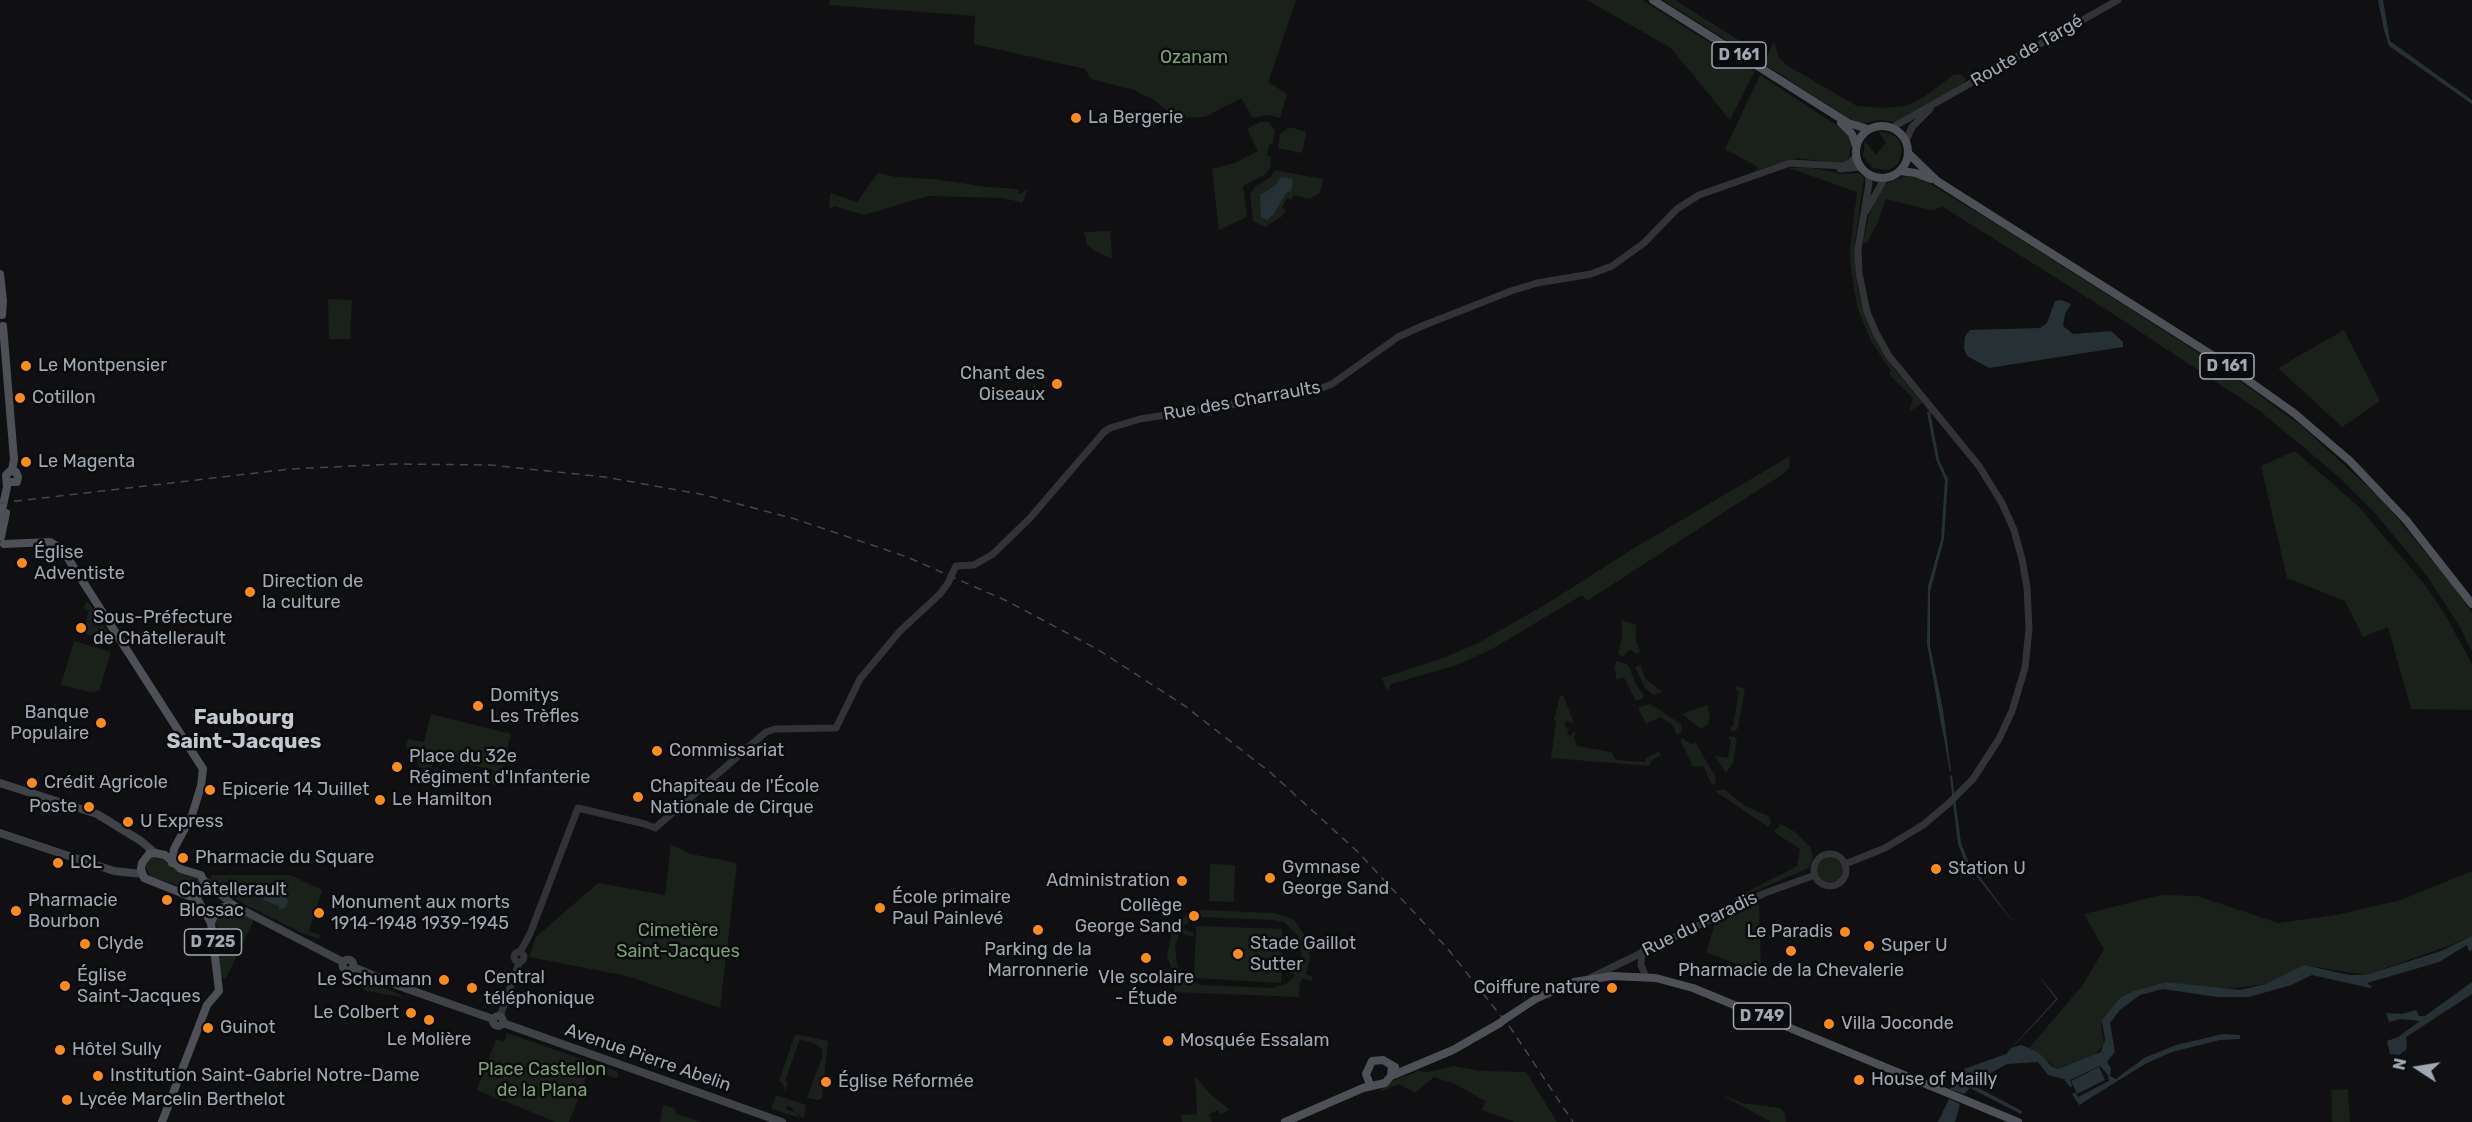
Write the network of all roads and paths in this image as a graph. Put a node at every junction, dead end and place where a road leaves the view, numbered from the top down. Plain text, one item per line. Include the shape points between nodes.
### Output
1 (1653, 0) edge
2 (2118, 0) edge
3 (1936, 103) junction
4 (1825, 109) junction
5 (1893, 127) junction
6 (1868, 129) junction
7 (1906, 141) junction
8 (1856, 146) junction
9 (1908, 153) junction
10 (1856, 156) junction
11 (1829, 167) junction
12 (1861, 167) junction
13 (1900, 171) junction
14 (1868, 174) junction
15 (1885, 178) junction
16 (1937, 181) junction
17 (1862, 222) junction
18 (0, 274) edge
19 (1, 315) edge
20 (2, 326) edge
21 (11, 483) junction
22 (0, 519) edge
23 (1, 541) edge
24 (2472, 604) edge
25 (0, 783) edge
26 (0, 833) edge
27 (176, 844) junction
28 (157, 853) junction
29 (172, 863) junction
30 (1845, 864) junction
31 (142, 874) junction
32 (1815, 875) junction
33 (205, 881) junction
34 (199, 894) junction
35 (219, 895) junction
36 (233, 905) junction
37 (211, 923) junction
38 (1642, 952) junction
39 (1646, 977) junction
40 (1587, 979) junction
41 (499, 1019) junction
42 (1392, 1066) junction
43 (1410, 1070) junction
44 (1391, 1077) junction
45 (1367, 1084) junction
46 (162, 1122) edge
47 (782, 1122) edge
48 (1285, 1122) edge
49 (2018, 1122) edge

1 - 4 main road, D 161
2 - 3 street, Route de Targé
3 - 5 street, Route de Targé
3 - 7 street, Route de Targé via 1912,127
4 - 6 main road, D 161
4 - 8 main road, D 161 via 1852,134
5 - 6 main road
5 - 7 main road
6 - 8 main road
7 - 9 main road
8 - 10 main road
9 - 13 main road
9 - 16 main road, D 161
10 - 11 street via 1844,166
10 - 12 main road
11 - 12 street, Rue des Charraults
11 - 41 street, Rue des Charraults, bridge via 1790,163 1699,195 1677,209 1644,243 1612,266 1524,287 1422,326 1322,388 1140,419 1110,428 993,554 974,565 956,566 940,594 900,631 860,680 836,728 766,732 655,828 578,808 520,952 524,958
12 - 14 main road
13 - 15 main road
13 - 16 main road, D 161 via 1916,172
14 - 15 main road
14 - 17 street
15 - 17 street
16 - 24 main road, D 161 via 2215,357 2294,413 2350,461 2399,512
17 - 30 street via 1859,273 1867,312 1896,365 1979,466 2002,503 2018,544 2027,587 2028,643 2021,682 2005,727 1982,766 1955,798 1923,825 1897,842
18 - 19 main road
19 - 20 main road via 7,320
20 - 21 main road via 12,471 18,477
21 - 22 main road
21 - 23 main road
23 - 27 main road via 50,542 62,549 203,769 192,814
25 - 28 main road via 97,814
26 - 31 main road via 114,870
27 - 28 main road
27 - 29 main road
28 - 29 main road
28 - 31 main road via 150,854 142,863
29 - 33 main road via 197,872
30 - 32 street via 1835,855 1824,855 1816,862
30 - 32 street via 1846,874 1838,884 1821,884
31 - 34 main road via 149,882 189,896
32 - 38 street, Rue du Paradis via 1765,892
33 - 34 main road
33 - 35 main road
34 - 35 main road
34 - 37 main road, D 725
35 - 36 main road
36 - 37 main road, D 725 via 217,909
36 - 41 main road, Avenue Pierre Abelin via 343,962 345,970 353,967 380,980
37 - 46 main road, D 725 via 219,991 207,1005
38 - 39 street via 1641,965
38 - 40 street, Rue du Paradis
39 - 40 main road, D 749
39 - 49 main road, D 749 via 1693,988
40 - 43 main road, D 749 via 1549,992 1469,1042
41 - 47 main road, Avenue Pierre Abelin
42 - 43 main road
42 - 44 main road
42 - 45 main road via 1383,1060 1372,1061 1367,1069
43 - 44 main road, D 749
44 - 45 main road via 1379,1085
45 - 48 main road

